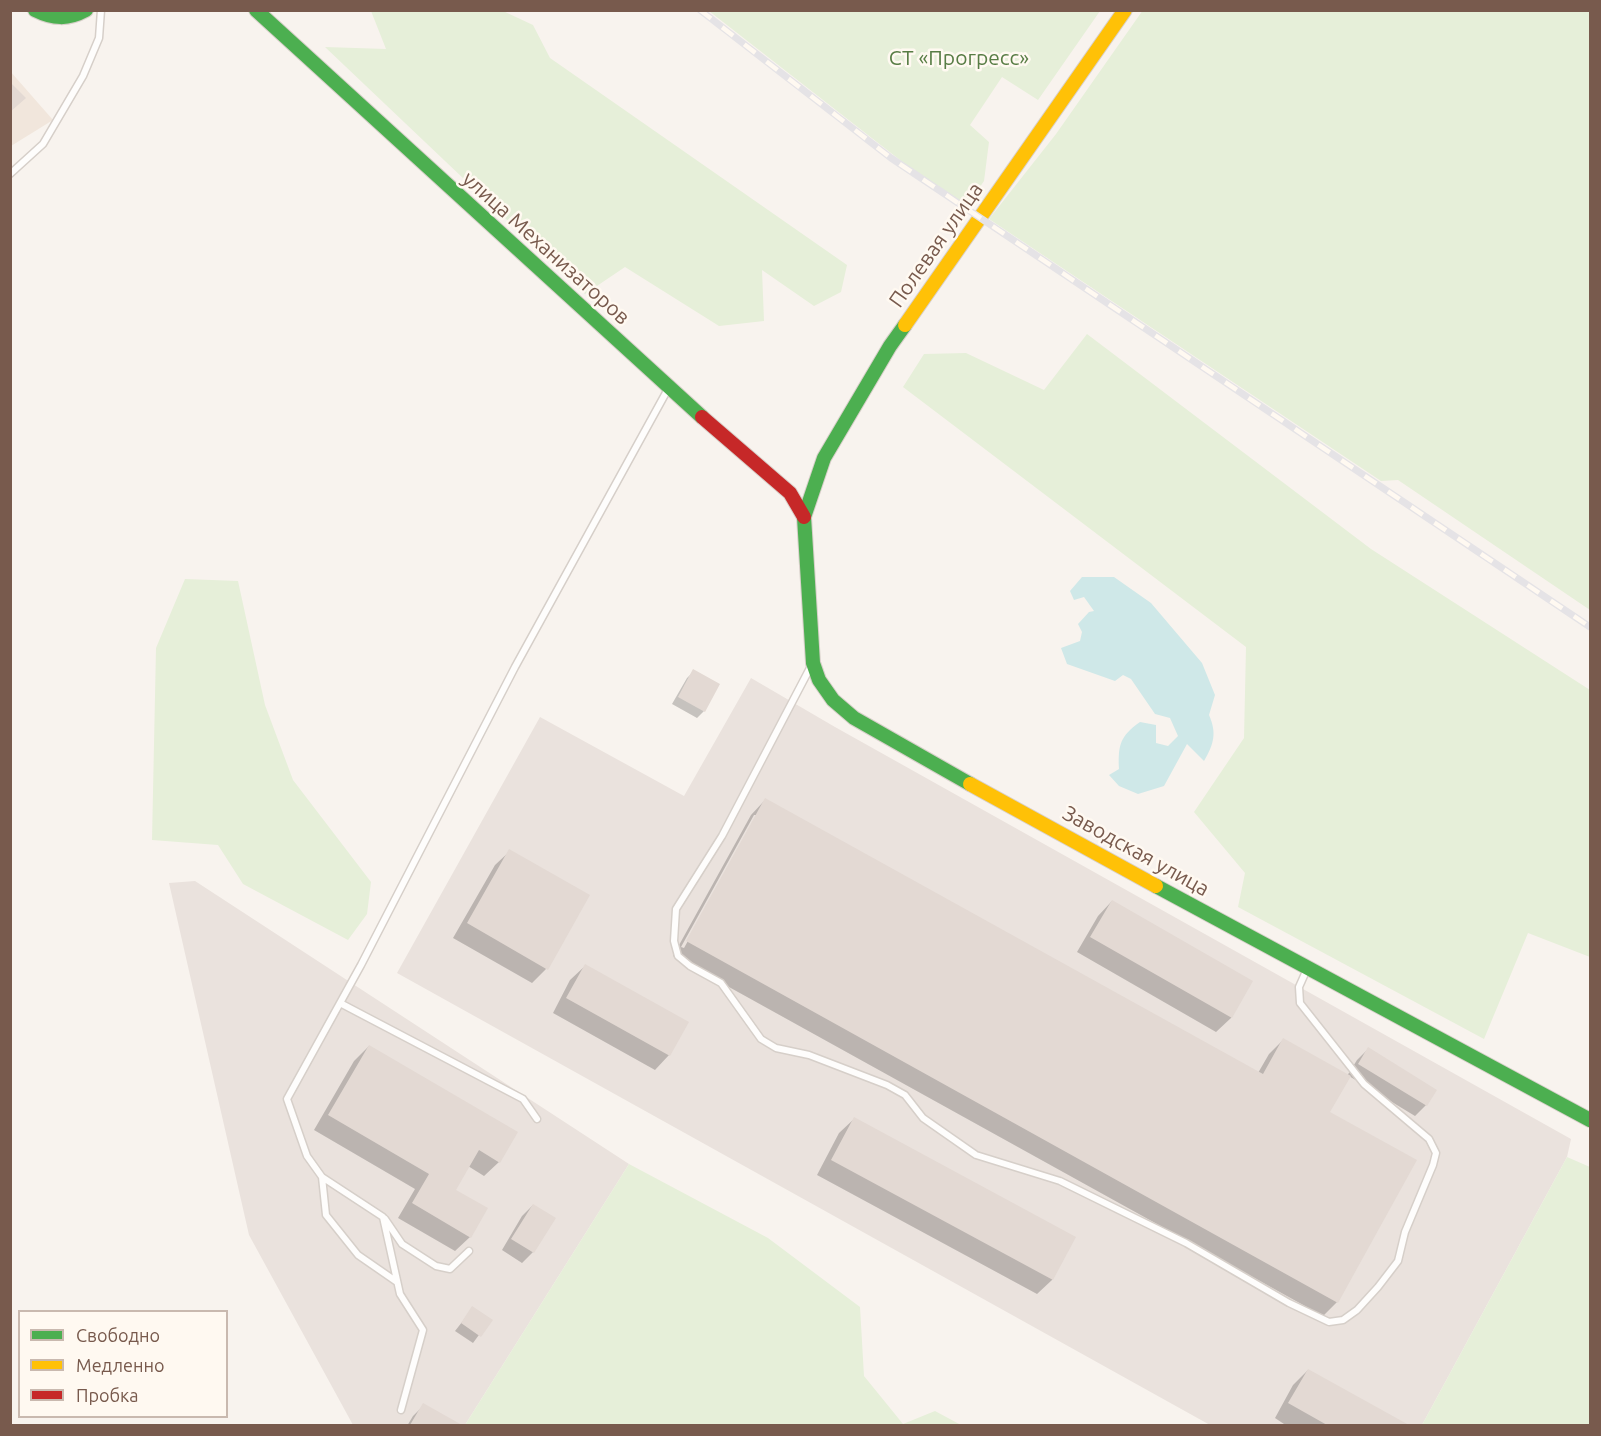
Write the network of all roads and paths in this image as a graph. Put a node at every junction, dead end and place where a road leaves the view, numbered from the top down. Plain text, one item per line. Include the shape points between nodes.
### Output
1 (35, 10) edge
2 (86, 10) edge
3 (101, 10) edge
4 (256, 10) edge
5 (1125, 10) edge
6 (10, 174) edge
7 (668, 388) junction
8 (804, 517) junction
9 (813, 663) junction
10 (1307, 969) junction
11 (340, 1003) junction
12 (537, 1119) dead end
13 (1590, 1120) edge
14 (322, 1177) junction
15 (382, 1216) junction
16 (469, 1251) dead end
17 (398, 1282) junction
18 (401, 1410) dead end

1 - 2 street via 62,19
3 - 6 lane via 99,38 83,76 43,144
4 - 7 street, улица Механизаторов
5 - 8 street, Полевая улица via 890,346 824,458
7 - 8 street, улица Механизаторов via 790,492
7 - 11 lane via 515,668
8 - 9 street, Заводская улица
9 - 10 street, Заводская улица via 832,700 882,736
9 - 10 lane via 722,836 676,909 674,941 678,956 721,983 760,1039 776,1048 809,1055 886,1085 905,1095 923,1118 976,1155 1060,1181 1186,1242 1289,1304 1329,1322 1343,1320 1357,1310 1398,1261 1405,1232 1436,1153 1429,1139 1365,1084 1300,1003 1299,987
10 - 13 street, Заводская улица
11 - 12 lane via 523,1100
11 - 14 lane via 287,1099 307,1156
14 - 15 lane
14 - 17 lane via 326,1215 358,1255
15 - 16 lane via 402,1244 436,1266 450,1269
15 - 17 lane
17 - 18 lane via 400,1294 423,1330

